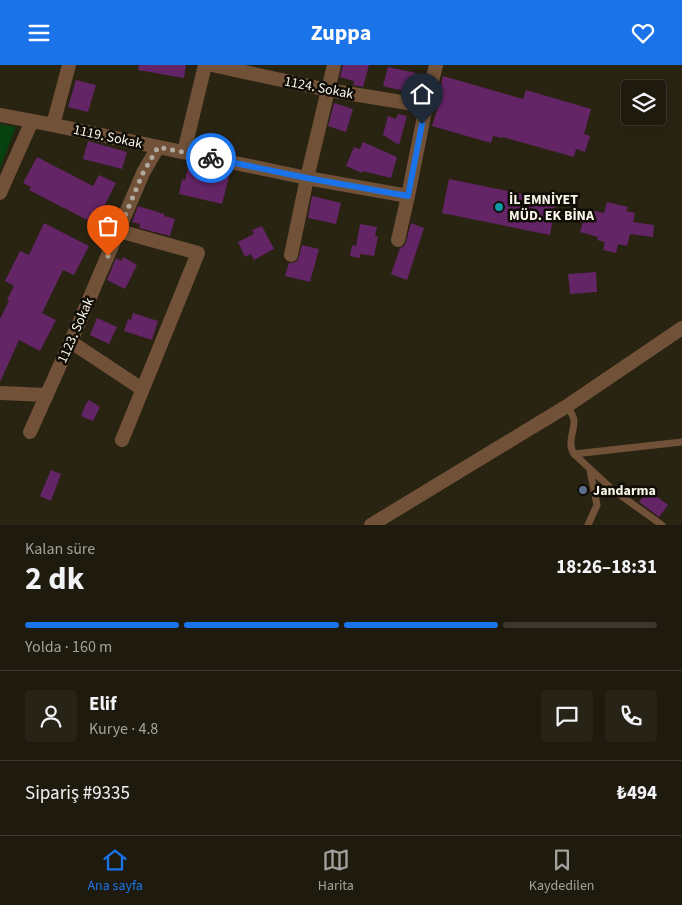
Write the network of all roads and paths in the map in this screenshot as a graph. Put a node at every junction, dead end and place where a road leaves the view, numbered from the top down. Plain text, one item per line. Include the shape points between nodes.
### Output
1 (69, 65) edge
2 (205, 65) edge
3 (212, 65) edge
4 (334, 65) edge
5 (436, 65) edge
6 (328, 90) junction
7 (426, 106) junction
8 (0, 115) edge
9 (32, 121) junction
10 (53, 125) junction
11 (158, 147) junction
12 (184, 152) junction
13 (307, 178) junction
14 (0, 193) edge
15 (408, 196) junction
16 (118, 231) junction
17 (398, 240) dead end
18 (291, 255) dead end
19 (682, 328) edge
20 (70, 342) junction
21 (142, 389) junction
22 (0, 393) edge
23 (47, 395) junction
24 (567, 406) junction
25 (30, 432) dead end
26 (122, 440) dead end
27 (682, 441) edge
28 (574, 453) junction
29 (590, 470) junction
30 (371, 525) edge
31 (588, 525) edge
32 (662, 525) edge

1 - 10 street
2 - 12 street
3 - 6 street, 1124. Sokak
4 - 6 street
5 - 7 street
6 - 7 street, 1124. Sokak
6 - 13 street
7 - 15 street
8 - 9 street, 1119. Sokak
9 - 10 street, 1119. Sokak
9 - 14 street
10 - 11 street, 1119. Sokak
11 - 12 street, 1119. Sokak
11 - 16 street, 1123. Sokak
12 - 13 street, 1119. Sokak
13 - 15 street, 1119. Sokak
13 - 18 street
15 - 17 street
16 - 20 street, 1123. Sokak
16 - 21 street via 198,253
19 - 24 street
20 - 21 street
20 - 23 street, 1123. Sokak
21 - 26 street
22 - 23 street
23 - 25 street, 1123. Sokak
24 - 28 lane via 574,420 571,437
24 - 30 street
27 - 28 lane
28 - 29 lane
29 - 31 lane via 597,505
29 - 32 lane

